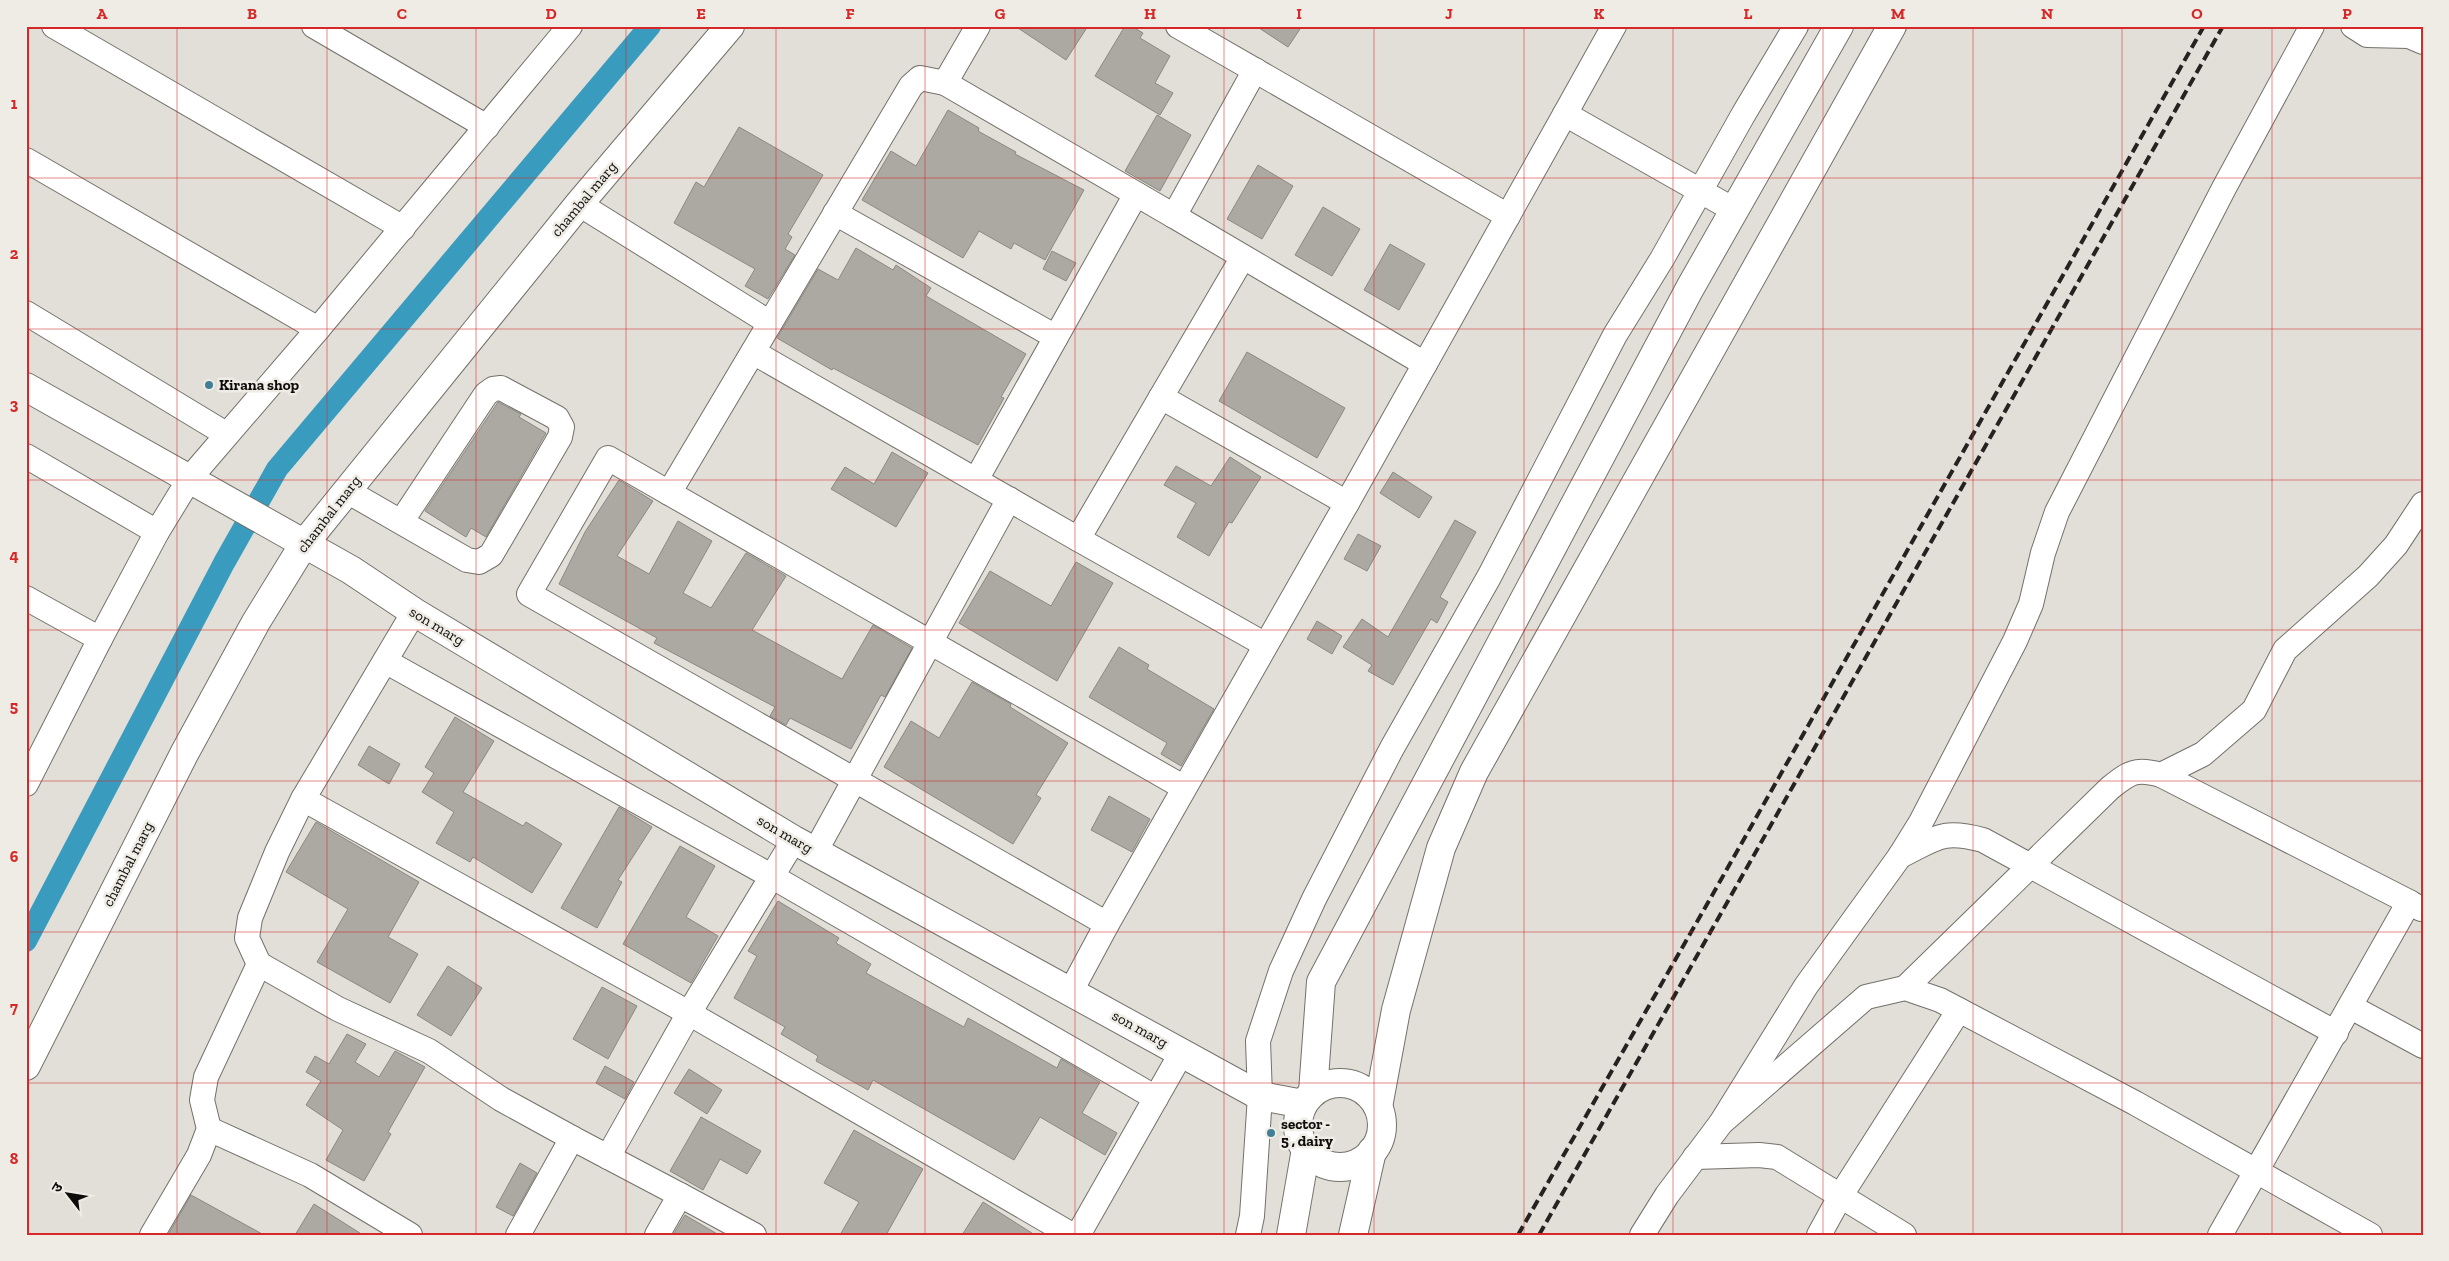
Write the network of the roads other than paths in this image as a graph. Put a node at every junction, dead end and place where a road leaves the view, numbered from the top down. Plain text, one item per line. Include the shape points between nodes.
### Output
1 (54, 26) edge
2 (314, 26) edge
3 (730, 26) edge
4 (978, 26) edge
5 (1178, 26) edge
6 (1614, 26) edge
7 (1796, 26) edge
8 (1839, 26) edge
9 (1892, 26) edge
10 (2312, 26) edge
11 (2353, 26) edge
12 (569, 27) edge
13 (2423, 42) edge
14 (1255, 70) junction
15 (945, 83) junction
16 (1565, 114) junction
17 (487, 127) junction
18 (26, 160) edge
19 (1699, 192) junction
20 (1136, 194) junction
21 (579, 204) junction
22 (1734, 210) junction
23 (835, 213) junction
24 (1174, 216) junction
25 (1508, 216) junction
26 (403, 228) junction
27 (1243, 257) junction
28 (26, 313) edge
29 (770, 323) junction
30 (318, 330) junction
31 (1056, 337) junction
32 (753, 352) junction
33 (1425, 364) junction
34 (26, 387) edge
35 (1161, 397) junction
36 (226, 434) junction
37 (26, 456) edge
38 (976, 480) junction
39 (198, 483) junction
40 (347, 491) junction
41 (669, 493) junction
42 (1009, 499) junction
43 (1347, 503) junction
44 (2423, 504) edge
45 (401, 522) junction
46 (157, 532) junction
47 (293, 537) junction
48 (1078, 539) junction
49 (26, 598) edge
50 (414, 612) junction
51 (100, 638) junction
52 (930, 642) junction
53 (1264, 644) junction
54 (385, 660) junction
55 (31, 758) edge
56 (2161, 775) junction
57 (853, 779) junction
58 (26, 784) edge
59 (1184, 787) junction
60 (303, 799) junction
61 (804, 846) junction
62 (1900, 856) junction
63 (2031, 867) junction
64 (771, 876) junction
65 (2416, 906) edge
66 (1107, 924) junction
67 (259, 964) junction
68 (1905, 988) junction
69 (1071, 991) junction
70 (2351, 1007) junction
71 (1959, 1010) junction
72 (689, 1013) junction
73 (2336, 1033) junction
74 (2423, 1046) edge
75 (1182, 1052) junction
76 (26, 1066) edge
77 (1260, 1096) junction
78 (1156, 1098) junction
79 (1308, 1098) junction
80 (1378, 1107) junction
81 (1721, 1123) junction
82 (209, 1129) junction
83 (572, 1138) junction
84 (1306, 1148) junction
85 (1372, 1151) junction
86 (608, 1157) junction
87 (1695, 1157) junction
88 (2255, 1170) junction
89 (680, 1195) junction
90 (1841, 1195) junction
91 (152, 1235) edge
92 (410, 1235) edge
93 (518, 1235) edge
94 (657, 1235) edge
95 (754, 1235) edge
96 (1072, 1235) edge
97 (1078, 1235) edge
98 (1248, 1235) edge
99 (1291, 1235) edge
100 (1353, 1235) edge
101 (1642, 1235) edge
102 (1819, 1235) edge
103 (1904, 1235) edge
104 (2220, 1235) edge
105 (2370, 1235) edge

1 - 26 street
2 - 17 street
3 - 21 street, chambal marg
4 - 15 street
5 - 14 street
6 - 16 street
7 - 19 street
8 - 22 street
9 - 80 street via 1474,772 1441,848 1396,1010
10 - 62 street via 2056,512 2030,604 2015,641
11 - 13 street via 2367,35 2409,36
12 - 17 street
14 - 24 street
14 - 25 street
15 - 20 street
15 - 23 street via 920,78 911,86
16 - 19 street
16 - 25 street
17 - 26 street
18 - 30 street
19 - 22 street
19 - 77 street via 1615,335 1314,899 1281,971 1258,1041
20 - 24 street
20 - 31 street
21 - 29 street
21 - 40 street, chambal marg
22 - 79 street via 1321,982
23 - 29 street
23 - 31 street
24 - 27 street
25 - 33 street
26 - 30 street
27 - 33 street
27 - 35 street
28 - 36 street
29 - 32 street
30 - 36 street
31 - 38 street
32 - 38 street
32 - 41 street
33 - 43 street
34 - 39 street, son marg
35 - 43 street
35 - 48 street
36 - 39 street
37 - 46 street
38 - 42 street
39 - 46 street
39 - 47 street, son marg
40 - 45 street
40 - 47 street, chambal marg
41 - 52 street
41 - 57 street via 608,458 529,594
42 - 48 street
42 - 52 street
43 - 53 street
44 - 56 street via 2396,545 2368,576 2285,650 2254,710 2203,754
45 - 45 street via 467,560 479,562 491,555 560,437 562,426 557,418 501,388 493,389 486,394
46 - 51 street
47 - 50 street, son marg via 351,570
47 - 76 street, chambal marg via 256,622 184,754
48 - 53 street
49 - 51 street
50 - 54 street
50 - 61 street, son marg
51 - 55 street
52 - 57 street
52 - 59 street
53 - 59 street
54 - 60 street
54 - 64 street
55 - 58 street
56 - 63 street via 2144,770 2129,774 2110,788
56 - 65 street
57 - 61 street
57 - 66 street
59 - 66 street
60 - 67 street via 250,918 247,938
60 - 72 street
61 - 64 street
61 - 69 street, son marg
62 - 63 street via 1944,834 1963,835 1983,840
62 - 81 street via 1806,986
63 - 68 street
63 - 73 street
64 - 72 street
64 - 78 street
65 - 70 street
66 - 69 street
67 - 82 street via 206,1077 202,1100
67 - 83 street via 338,1009 429,1051 501,1099
68 - 71 street
68 - 81 street via 1866,997
69 - 75 street, son marg
70 - 73 street
70 - 74 street
71 - 88 street
71 - 90 street
72 - 86 street
72 - 96 street
73 - 88 street
75 - 77 street, son marg
75 - 78 street
77 - 79 street, son marg
77 - 98 street
78 - 97 street
79 - 80 street via 1327,1085 1342,1083 1357,1086 1370,1094
79 - 84 street via 1298,1119 1299,1134
80 - 85 street via 1382,1122 1380,1138
81 - 87 street
82 - 91 street via 199,1156
82 - 92 street via 310,1175
83 - 86 street
83 - 93 street
84 - 85 street via 1316,1159 1330,1166 1346,1166 1361,1161
84 - 99 street
85 - 100 street
86 - 89 street
87 - 90 street via 1777,1157
87 - 101 street
88 - 104 street
88 - 105 street
89 - 94 street
89 - 95 street
90 - 102 street
90 - 103 street

